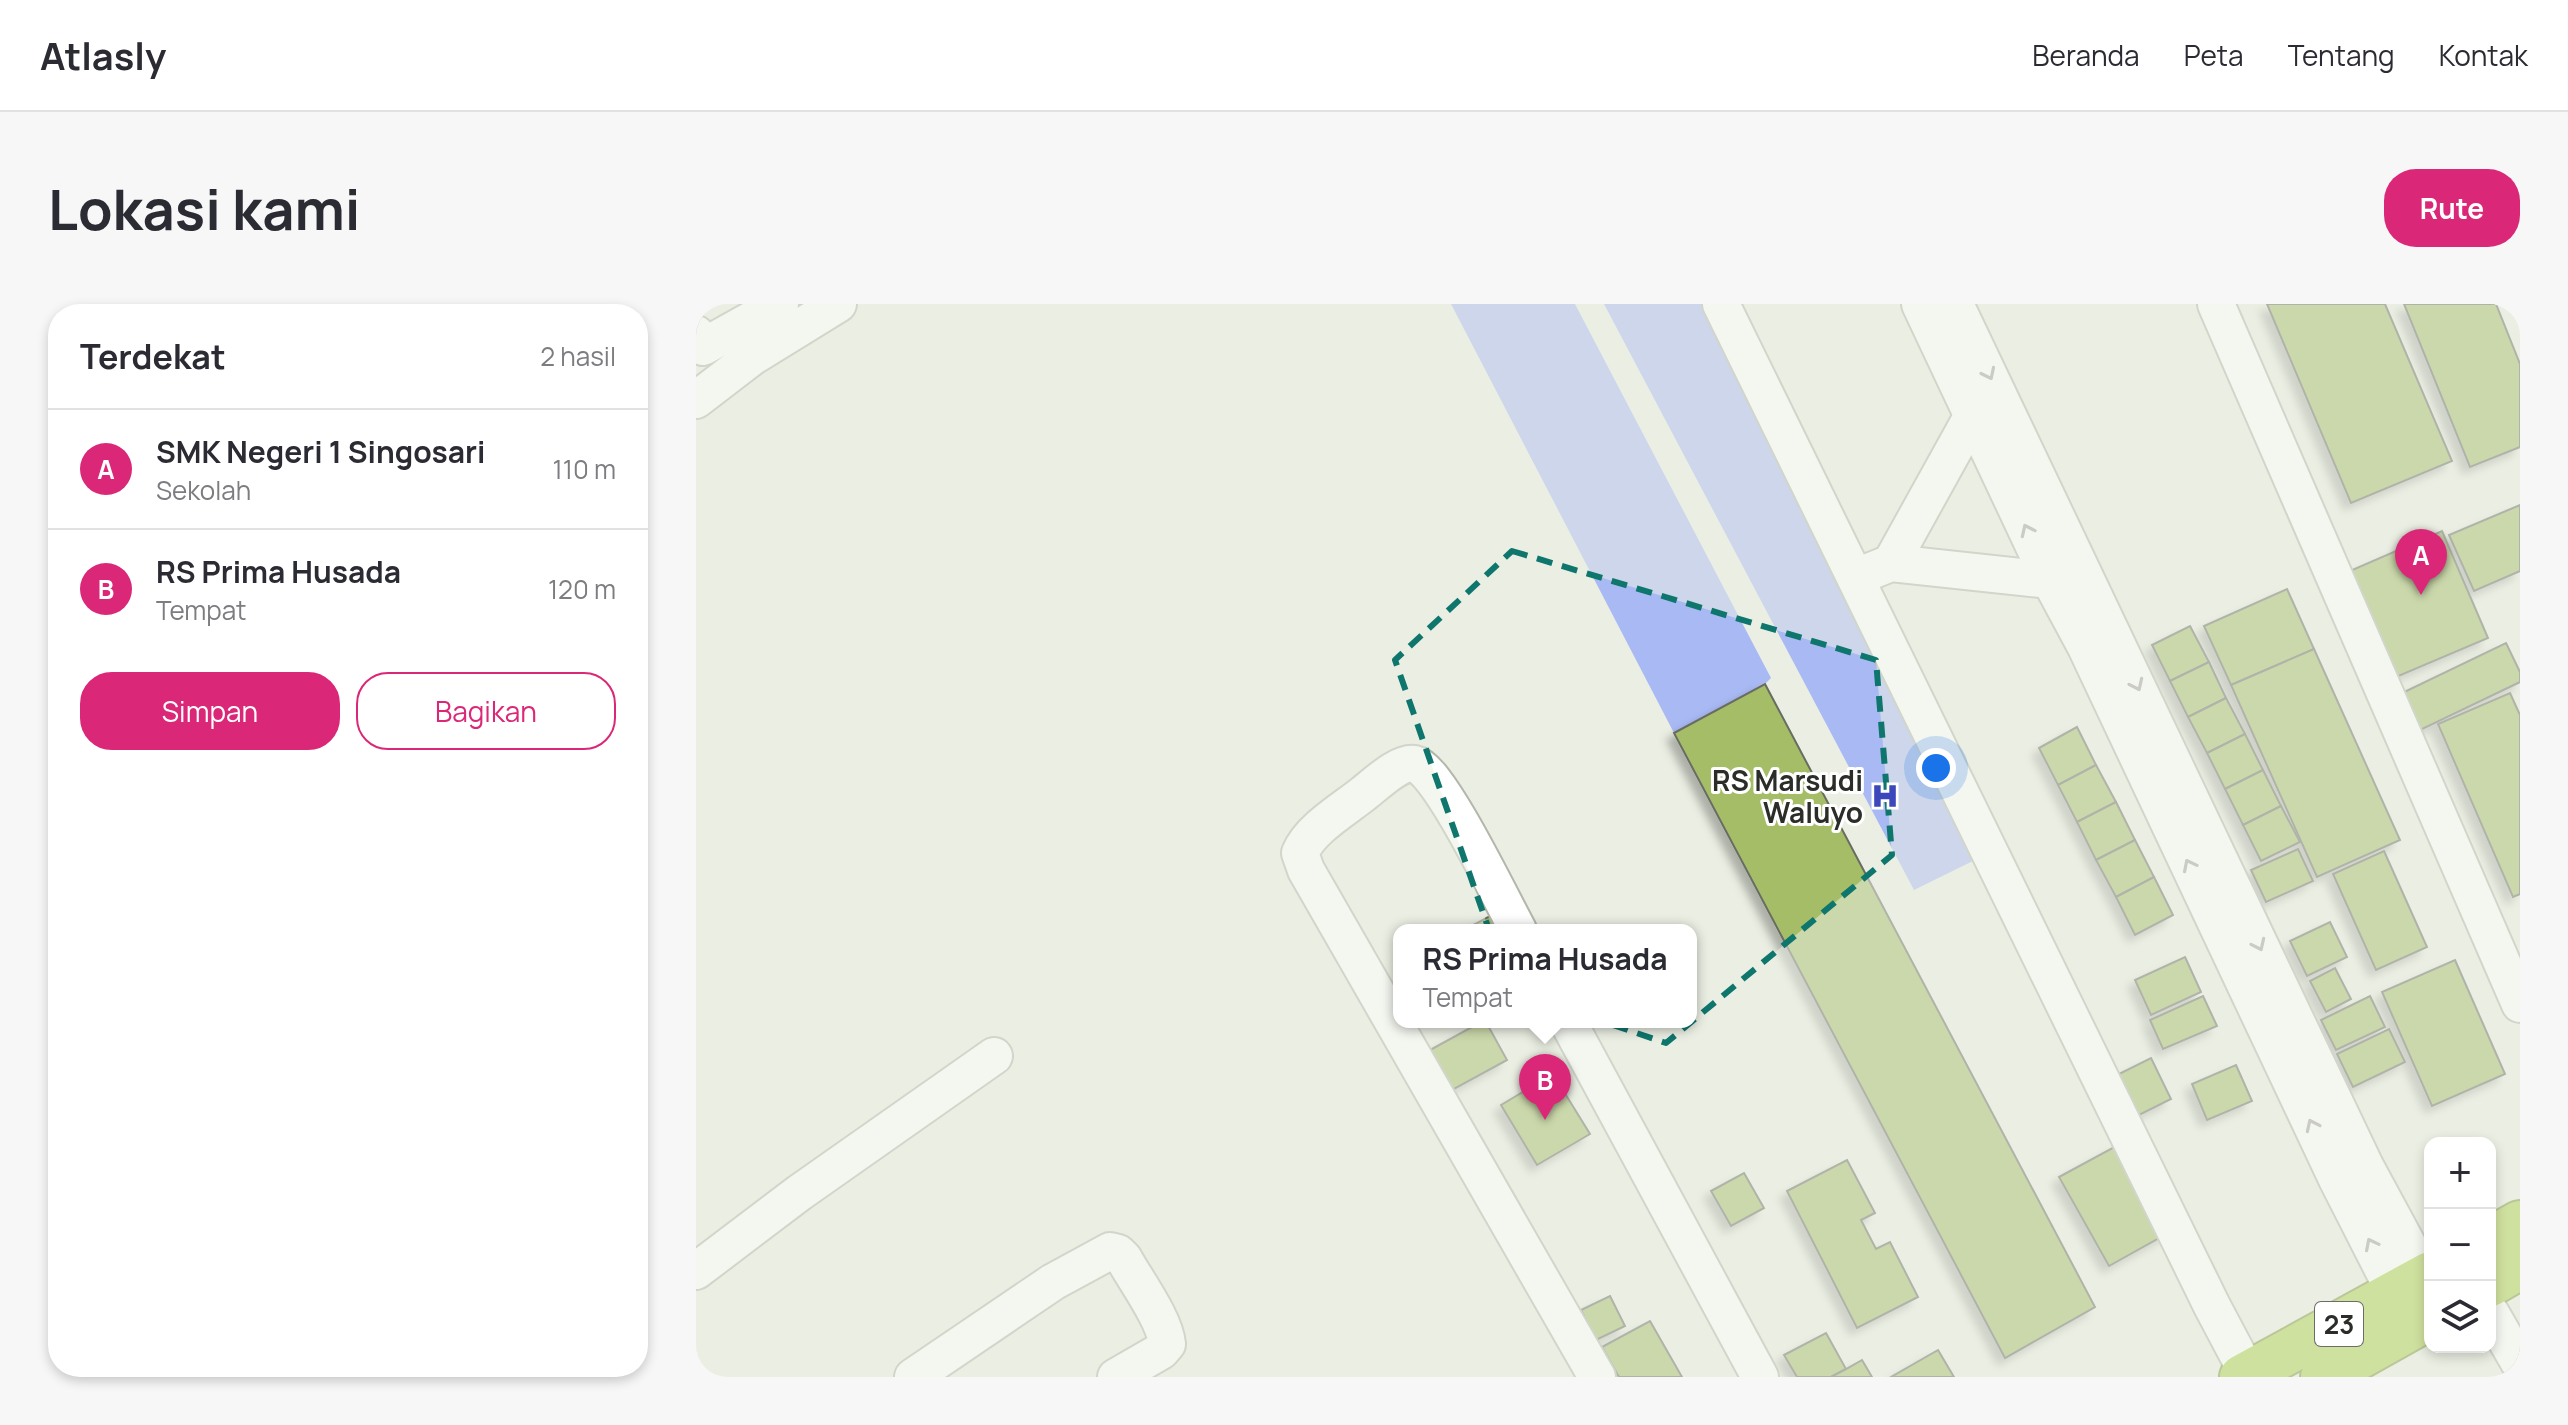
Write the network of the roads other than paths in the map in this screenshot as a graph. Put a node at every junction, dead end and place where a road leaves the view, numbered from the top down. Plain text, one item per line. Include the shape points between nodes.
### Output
1 (838, 304) edge
2 (1721, 304) edge
3 (2216, 304) edge
4 (1939, 309) edge
5 (780, 316) edge
6 (745, 343) junction
7 (698, 350) edge
8 (696, 400) edge
9 (1973, 415) junction
10 (1891, 563) junction
11 (1856, 577) junction
12 (2050, 580) junction
13 (2100, 642) junction
14 (1515, 924) edge
15 (2520, 1004) edge
16 (1393, 1022) edge
17 (1397, 1028) edge
18 (1571, 1028) edge
19 (994, 1056) dead end
20 (2520, 1223) edge
21 (2496, 1237) edge
22 (2520, 1267) edge
23 (696, 1271) edge
24 (2495, 1281) edge
25 (2420, 1290) edge
26 (2496, 1322) edge
27 (2520, 1364) edge
28 (2245, 1375) edge
29 (913, 1377) edge
30 (1116, 1377) edge
31 (1597, 1377) edge
32 (1760, 1377) edge
33 (2323, 1377) edge

1 - 5 street
2 - 11 street
3 - 15 street
4 - 9 street
4 -> 13 street
5 - 6 street
6 - 7 street
6 - 8 street
9 - 10 street
12 -> 9 street
10 - 11 street
10 - 12 street
11 - 28 street
12 - 13 street
13 - 25 street via 2351,1172
14 - 16 street via 1432,776 1418,765 1406,765 1362,795 1309,838 1300,853
17 - 31 street
18 - 32 street
19 - 23 street
20 - 21 highway
22 - 24 highway
25 - 28 highway, 23
25 - 33 highway, 23
26 - 27 street
29 - 30 street via 1053,1282 1110,1251 1124,1259 1167,1344

